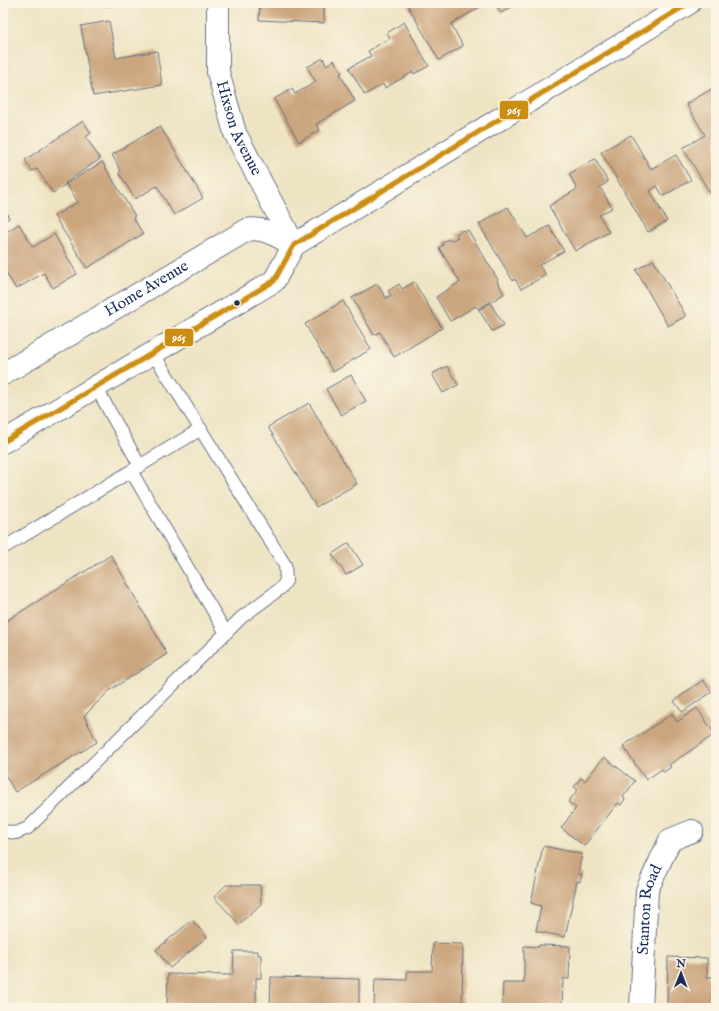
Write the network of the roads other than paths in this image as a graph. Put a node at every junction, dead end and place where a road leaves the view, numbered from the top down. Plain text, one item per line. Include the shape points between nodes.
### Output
1 (218, 3) edge
2 (690, 3) edge
3 (294, 245) junction
4 (153, 353) junction
5 (3, 374) edge
6 (96, 387) junction
7 (201, 429) junction
8 (3, 442) edge
9 (136, 469) junction
10 (3, 548) edge
11 (226, 633) junction
12 (692, 830) dead end
13 (3, 831) edge
14 (641, 1008) edge

1 - 3 main road, Hixson Avenue via 218,72 236,133
2 - 3 main road
3 - 4 main road via 274,281
3 - 5 main road, Home Avenue via 270,233 253,228 247,230
4 - 6 main road
4 - 7 lane
6 - 8 main road
6 - 9 lane
7 - 9 lane
7 - 11 lane via 285,565 286,581 281,588 242,617
9 - 10 lane
9 - 11 lane
11 - 13 lane via 28,828 16,833
12 - 14 main road, Stanton Road via 670,840 647,890

